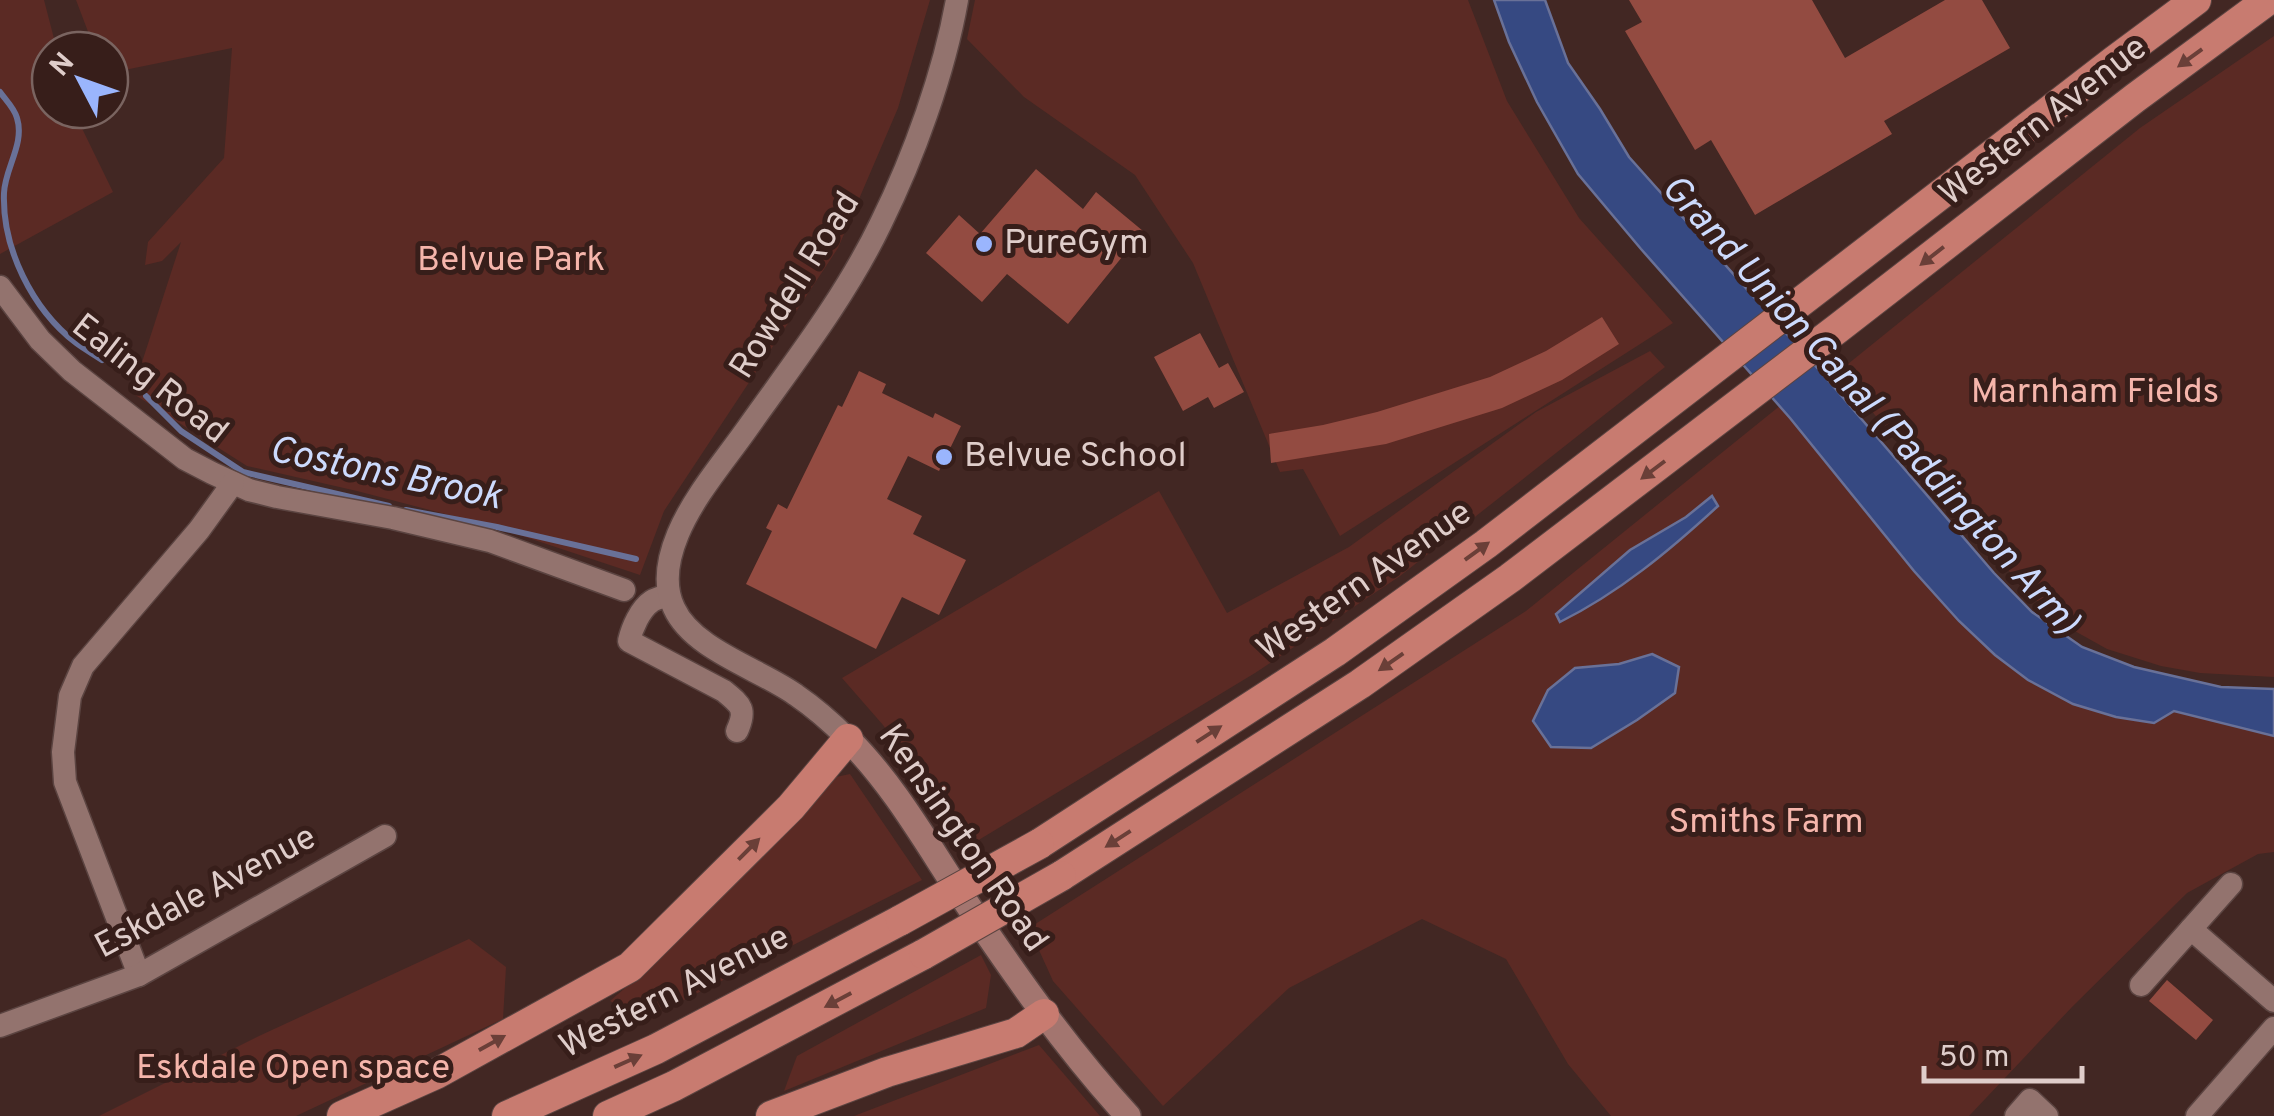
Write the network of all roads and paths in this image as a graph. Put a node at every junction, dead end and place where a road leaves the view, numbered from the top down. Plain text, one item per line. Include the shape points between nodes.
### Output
1 (957, 0) edge
2 (2196, 0) edge
3 (2268, 0) edge
4 (0, 287) edge
5 (233, 484) junction
6 (624, 590) dead end
7 (669, 594) junction
8 (736, 731) dead end
9 (848, 739) junction
10 (385, 836) dead end
11 (2231, 884) dead end
12 (2191, 929) junction
13 (139, 975) junction
14 (2141, 985) dead end
15 (2274, 1001) edge
16 (1044, 1014) junction
17 (0, 1026) edge
18 (2274, 1028) edge
19 (342, 1116) edge
20 (507, 1116) edge
21 (608, 1116) edge
22 (771, 1116) edge
23 (1128, 1116) edge
24 (2016, 1116) edge
25 (2047, 1116) edge
26 (2197, 1116) edge

1 - 7 street, Rowdell Road via 926,117 881,224 830,312 678,534
20 -> 2 highway, Western Avenue, bridge via 656,1049 1039,844 1335,652 1486,544
3 -> 21 highway, Western Avenue, bridge via 1510,578 1360,684 1060,876 924,954
4 - 5 street, Ealing Road via 72,371 185,458
5 - 6 street, Ealing Road via 490,541
5 - 13 street via 83,666 70,696 65,782
7 - 8 street via 652,601 629,640 735,700 742,709
7 - 9 street, Kensington Road via 697,637 794,693
9 - 16 street, Kensington Road via 884,778
19 -> 9 highway via 436,1074 630,967 791,807
10 - 13 street, Eskdale Avenue
11 - 12 street
12 - 14 street
12 - 15 street
13 - 17 street, Eskdale Avenue
16 - 22 highway via 1016,1033
16 - 23 street, Kensington Road
18 - 26 street
24 - 25 street via 2030,1100

